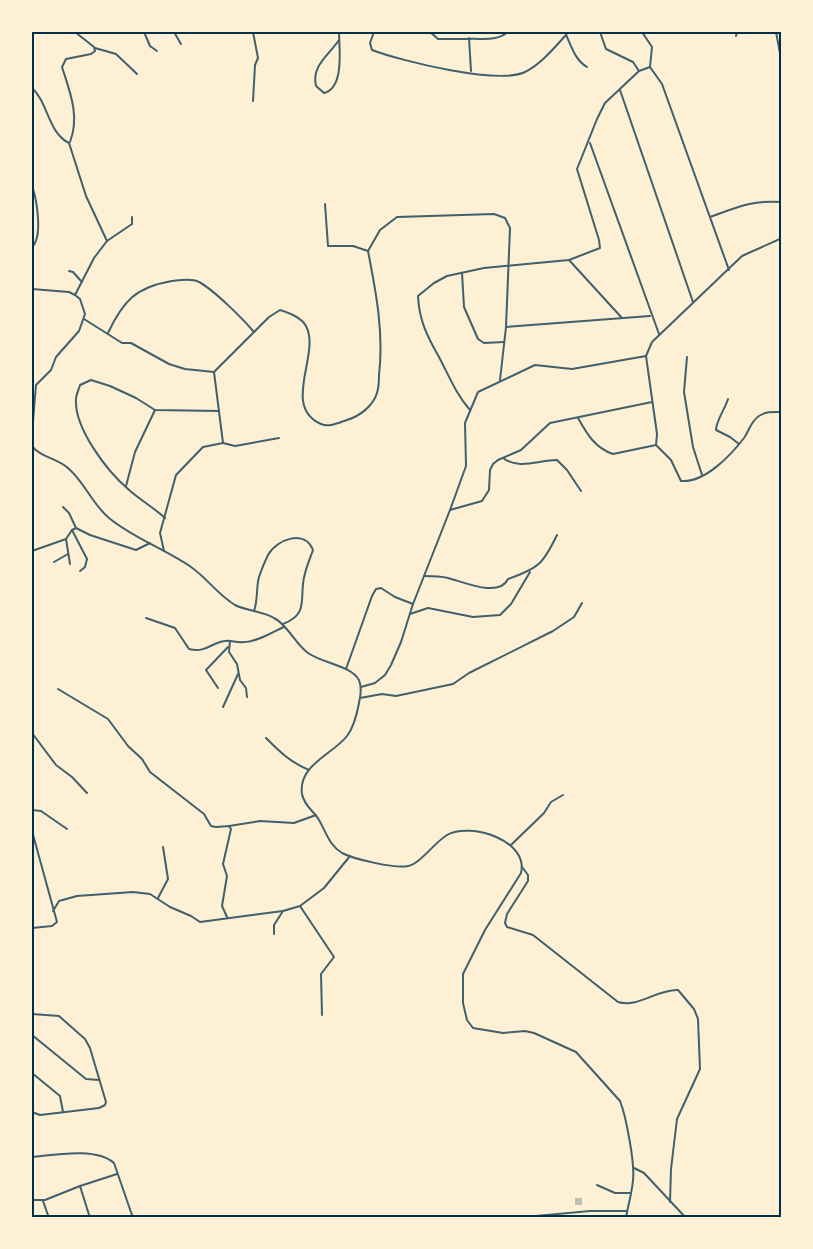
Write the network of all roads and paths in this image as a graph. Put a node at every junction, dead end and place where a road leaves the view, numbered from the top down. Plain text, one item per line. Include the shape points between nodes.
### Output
1 (75, 32) edge
2 (144, 32) edge
3 (174, 32) edge
4 (253, 32) edge
5 (339, 32) edge
6 (374, 32) edge
7 (430, 32) edge
8 (508, 32) edge
9 (600, 32) edge
10 (642, 32) edge
11 (737, 32) edge
12 (776, 32) edge
13 (567, 33) edge
14 (736, 36) dead end
15 (469, 38) junction
16 (339, 40) junction
17 (181, 44) dead end
18 (95, 48) junction
19 (780, 48) edge
20 (157, 51) dead end
21 (780, 53) edge
22 (587, 67) dead end
23 (651, 67) junction
24 (639, 71) junction
25 (472, 72) junction
26 (137, 74) dead end
27 (32, 88) edge
28 (620, 89) junction
29 (253, 101) dead end
30 (589, 141) junction
31 (69, 143) junction
32 (32, 186) edge
33 (782, 202) edge
34 (325, 204) dead end
35 (132, 217) dead end
36 (710, 217) junction
37 (782, 238) edge
38 (107, 241) junction
39 (32, 247) edge
40 (368, 251) junction
41 (569, 260) junction
42 (510, 266) junction
43 (729, 270) junction
44 (69, 271) dead end
45 (462, 273) junction
46 (82, 282) junction
47 (32, 289) edge
48 (75, 295) junction
49 (693, 302) junction
50 (651, 316) junction
51 (622, 318) junction
52 (84, 319) junction
53 (506, 327) junction
54 (108, 333) junction
55 (254, 333) junction
56 (659, 334) junction
57 (505, 342) junction
58 (646, 356) junction
59 (687, 357) dead end
60 (214, 372) junction
61 (500, 380) junction
62 (728, 399) dead end
63 (653, 402) junction
64 (155, 410) junction
65 (470, 410) junction
66 (219, 411) junction
67 (782, 412) edge
68 (578, 418) junction
69 (32, 433) edge
70 (279, 438) dead end
71 (223, 443) junction
72 (739, 444) junction
73 (656, 445) junction
74 (32, 446) edge
75 (503, 458) junction
76 (702, 475) junction
77 (125, 487) junction
78 (581, 491) dead end
79 (63, 507) dead end
80 (450, 510) junction
81 (165, 518) junction
82 (76, 528) junction
83 (72, 530) junction
84 (557, 535) dead end
85 (66, 539) junction
86 (150, 543) junction
87 (165, 550) junction
88 (32, 551) edge
89 (68, 554) junction
90 (54, 562) dead end
91 (70, 564) dead end
92 (531, 570) junction
93 (80, 571) dead end
94 (424, 576) junction
95 (582, 603) dead end
96 (413, 604) junction
97 (254, 611) junction
98 (410, 614) junction
99 (146, 618) dead end
100 (280, 623) junction
101 (284, 627) junction
102 (230, 641) junction
103 (228, 647) junction
104 (346, 669) junction
105 (238, 674) junction
106 (361, 687) junction
107 (218, 688) dead end
108 (58, 689) dead end
109 (248, 697) dead end
110 (360, 698) junction
111 (223, 707) dead end
112 (32, 733) edge
113 (266, 738) dead end
114 (309, 770) junction
115 (87, 794) dead end
116 (563, 795) dead end
117 (32, 810) edge
118 (316, 815) junction
119 (229, 826) junction
120 (67, 829) dead end
121 (32, 832) edge
122 (511, 845) junction
123 (163, 847) dead end
124 (350, 856) junction
125 (522, 867) junction
126 (158, 898) junction
127 (300, 906) junction
128 (53, 911) junction
129 (283, 911) junction
130 (227, 917) junction
131 (32, 928) edge
132 (274, 934) dead end
133 (32, 1014) edge
134 (322, 1015) dead end
135 (32, 1035) edge
136 (32, 1072) edge
137 (99, 1080) junction
138 (32, 1112) edge
139 (63, 1112) junction
140 (32, 1157) edge
141 (634, 1168) junction
142 (118, 1174) junction
143 (597, 1185) dead end
144 (80, 1186) junction
145 (631, 1193) junction
146 (32, 1200) edge
147 (43, 1201) junction
148 (670, 1202) junction
149 (627, 1211) junction
150 (49, 1218) edge
151 (90, 1218) edge
152 (133, 1218) edge
153 (514, 1218) edge
154 (626, 1218) edge
155 (686, 1218) edge

1 - 18 street
2 - 20 street
3 - 17 street
4 - 29 street via 258,58
5 - 16 street
6 - 25 street via 372,51 417,64
7 - 15 street via 438,39
8 - 15 street via 486,41
9 - 24 street via 606,49 633,62
10 - 23 street via 652,47
11 - 14 street
12 - 19 street
13 - 22 street via 576,56
13 - 25 street via 525,72
15 - 25 street
16 - 16 street via 315,75 316,86 324,93 330,91 337,79
18 - 26 street via 116,54
18 - 31 street via 91,54 66,59 62,67 74,106
19 - 21 street
23 - 24 street
23 - 36 street via 662,84
24 - 28 street
27 - 31 street via 58,134
28 - 30 street via 605,103
28 - 49 street
30 - 41 street via 577,169 600,248
30 - 50 street
31 - 38 street
32 - 39 street via 38,236
33 - 36 street via 750,203
34 - 40 street via 328,246 353,246
35 - 38 street via 132,224
36 - 43 street
37 - 43 street via 742,256
38 - 46 street
40 - 42 street via 380,230 397,217 494,214 510,228
40 - 55 street via 380,326 380,369 371,405 355,417 327,426 309,415 303,401 303,383 309,334 306,325 294,315 280,310
41 - 42 street
41 - 51 street
42 - 45 street
42 - 53 street
43 - 49 street
44 - 46 street
45 - 57 street via 464,307 478,339 484,343
45 - 65 street via 447,276 418,296 427,338
46 - 48 street
47 - 48 street
48 - 52 street via 83,306
49 - 56 street
50 - 51 street
50 - 56 street
51 - 53 street
52 - 54 street
52 - 69 street via 79,332 36,386
53 - 57 street
54 - 55 street via 129,300 148,286 181,280 198,281
54 - 60 street via 169,364
55 - 60 street
56 - 58 street
57 - 61 street
58 - 61 street via 572,369 535,365
58 - 63 street
59 - 76 street via 684,392
60 - 66 street
61 - 65 street via 478,392
62 - 72 street via 716,430
63 - 68 street
63 - 73 street
64 - 66 street
64 - 77 street via 135,452
64 - 77 street via 110,386 91,380 80,385 76,399 84,433
65 - 80 street via 464,431 466,466
66 - 71 street
67 - 72 street via 767,412 758,417
68 - 73 street via 589,438 606,452
68 - 75 street via 550,423 521,450
70 - 71 street via 235,446
71 - 81 street via 202,447 176,475
72 - 76 street via 722,464
73 - 76 street via 671,460 681,481
74 - 86 street via 40,454 61,462 83,483 108,517
75 - 78 street via 516,464 557,460
75 - 80 street via 491,467 489,490 482,501
77 - 81 street
79 - 82 street
80 - 94 street
81 - 87 street via 160,533
82 - 83 street
82 - 86 street via 136,550
83 - 85 street
83 - 93 street via 87,562
84 - 92 street via 546,558
85 - 88 street
85 - 89 street
86 - 87 street
87 - 97 street via 200,573 234,604
89 - 90 street
89 - 91 street
92 - 94 street via 508,579 506,585 496,589
92 - 98 street via 500,615 473,617 428,608
94 - 96 street
95 - 110 street via 574,617 553,631 453,684 396,696
96 - 98 street
96 - 104 street via 376,589
97 - 100 street
97 - 100 street via 259,578 268,554 288,539 304,539 313,550 303,583 304,598 300,611 290,621
98 - 106 street via 385,675
99 - 102 street via 175,628 189,649 198,651
100 - 101 street
101 - 102 street via 253,640
101 - 104 street via 312,656
102 - 103 street
103 - 105 street
103 - 107 street via 206,670
104 - 106 street
105 - 109 street
105 - 111 street
106 - 110 street
108 - 119 street via 108,719 150,772 204,814 211,826
110 - 114 street via 346,737
112 - 115 street via 56,765
113 - 114 street via 284,757
114 - 118 street via 302,797
116 - 122 street via 551,802
117 - 120 street via 41,811
118 - 119 street via 294,823 260,821
118 - 124 street via 327,838
119 - 130 street via 222,906
121 - 128 street
122 - 124 street via 501,838 457,831 448,834 411,866
122 - 125 street
123 - 126 street via 168,879
124 - 127 street via 324,888
125 - 141 street via 465,968 461,988 467,1020 473,1028 503,1034 534,1033 576,1052 620,1101
125 - 148 street via 528,878 507,914 507,927 533,935 618,1002 630,1004 678,990 696,1014 700,1069 677,1119
126 - 128 street via 133,892 83,895 61,900
126 - 130 street via 200,922
127 - 129 street
127 - 134 street via 334,957 321,974
128 - 131 street via 57,922
129 - 130 street
129 - 132 street via 274,925
133 - 137 street via 59,1016 85,1039
135 - 137 street via 86,1079
136 - 139 street via 60,1096
137 - 139 street via 106,1099 103,1107
138 - 139 street
140 - 142 street via 99,1155 114,1163
141 - 145 street
141 - 148 street via 644,1173
142 - 144 street
142 - 152 street
143 - 145 street via 615,1193
144 - 147 street
144 - 151 street
145 - 149 street
146 - 147 street
147 - 150 street
148 - 155 street
149 - 153 street
149 - 154 street

